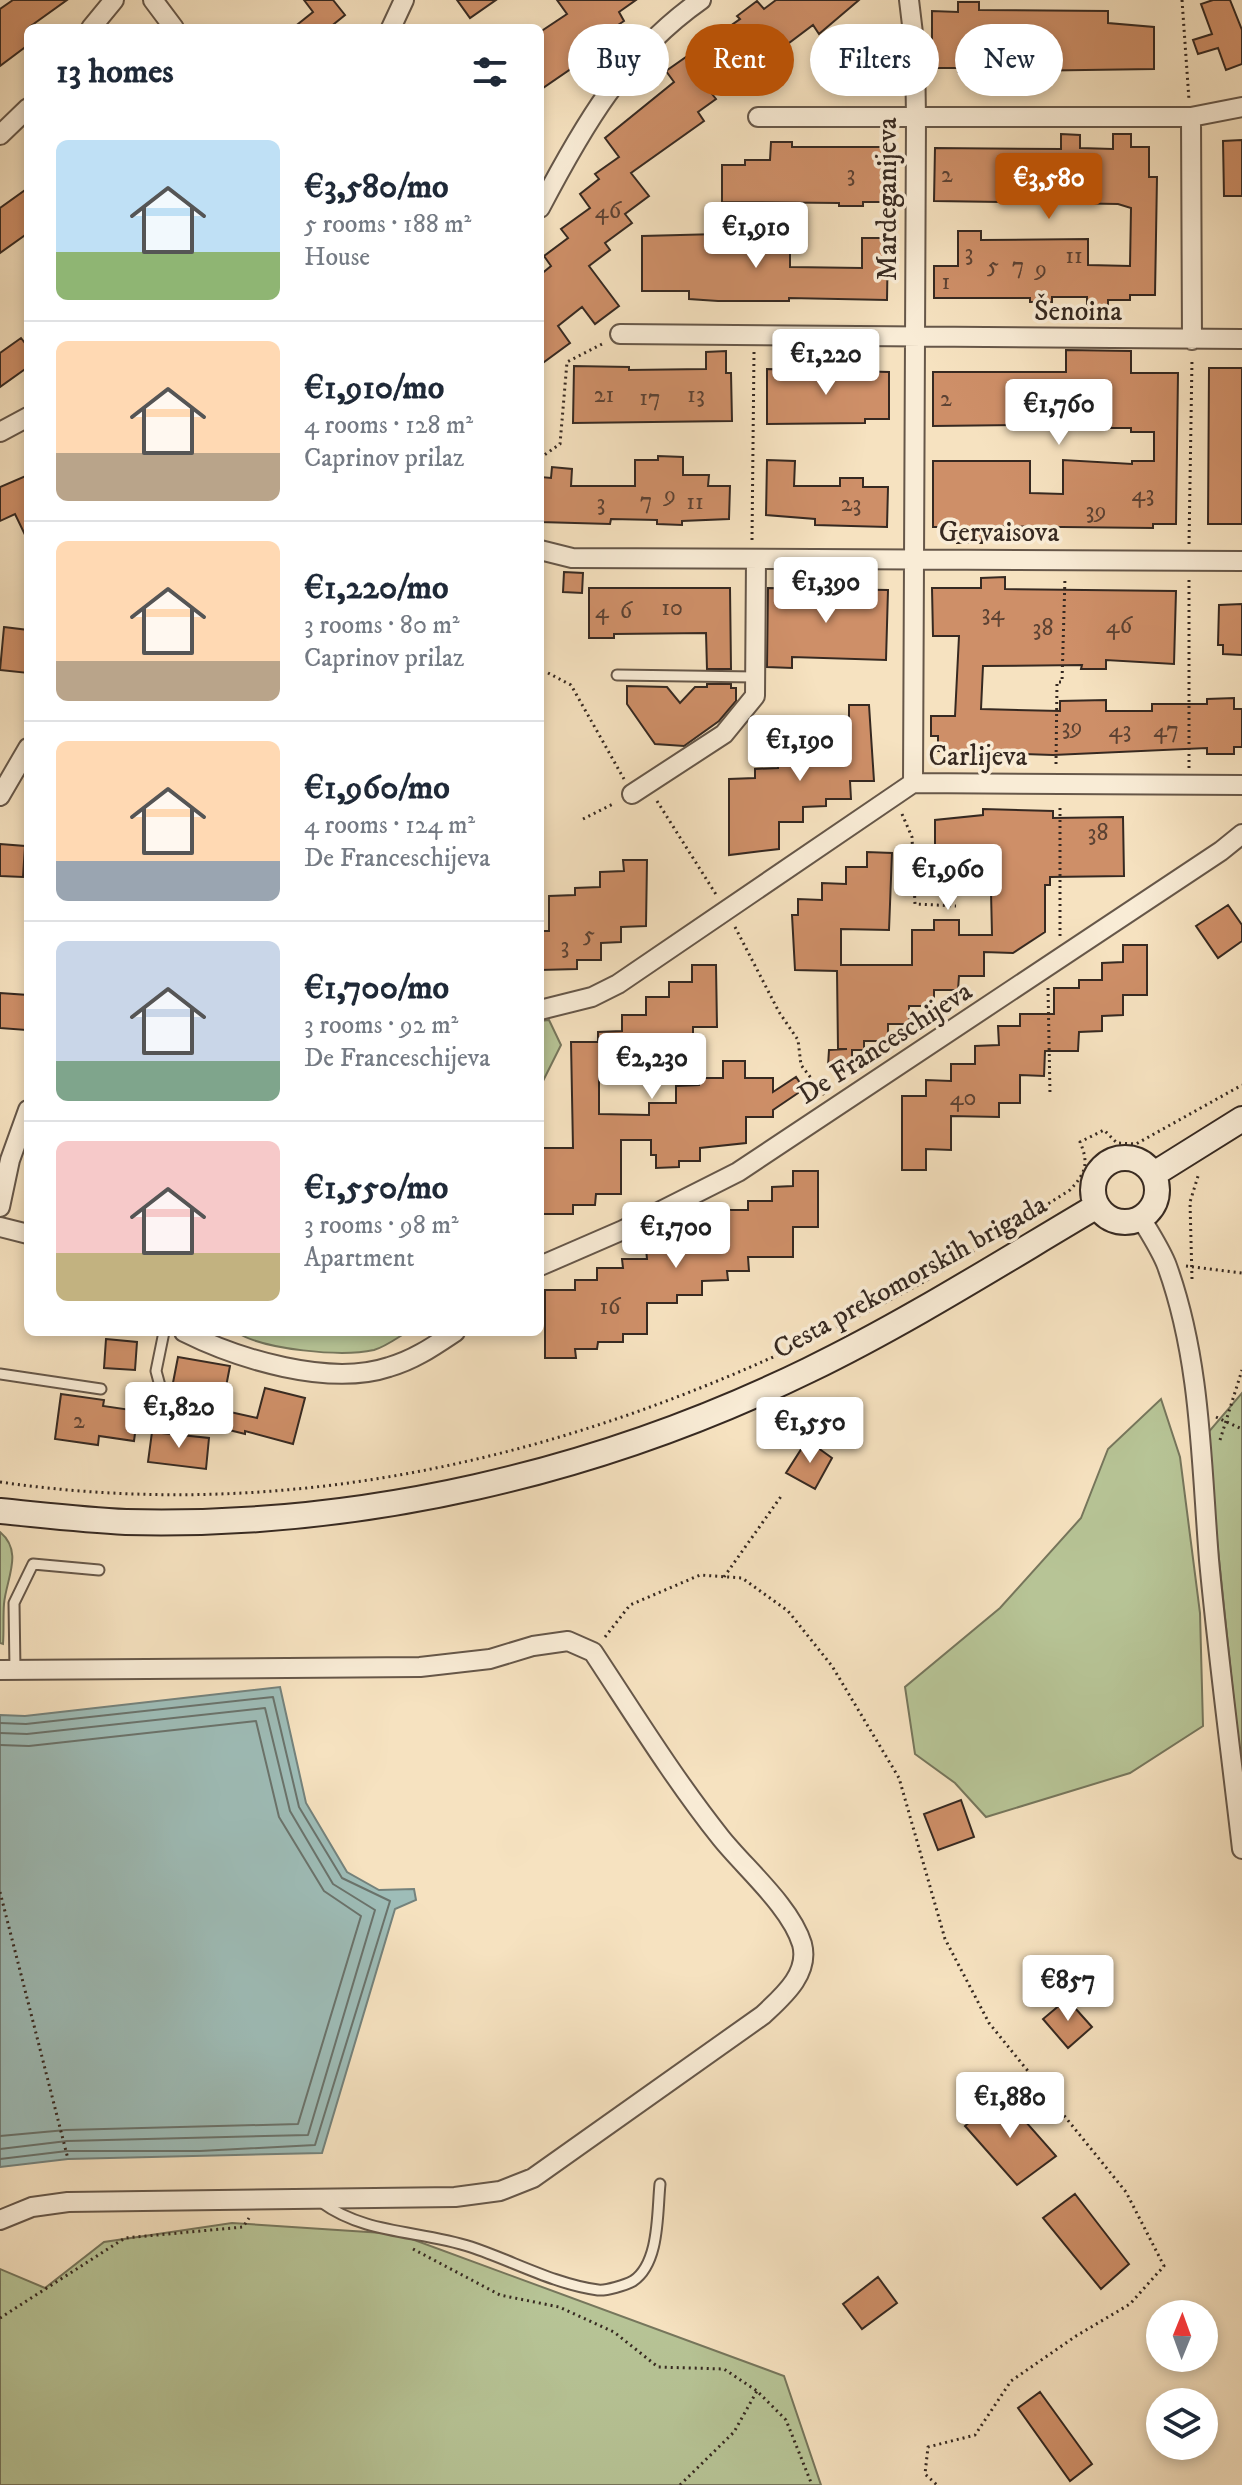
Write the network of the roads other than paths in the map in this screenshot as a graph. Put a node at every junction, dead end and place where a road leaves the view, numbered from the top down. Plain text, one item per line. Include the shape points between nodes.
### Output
1 (114, 0) edge
2 (153, 0) edge
3 (404, 0) edge
4 (701, 0) edge
5 (909, 0) edge
6 (94, 24) edge
7 (171, 24) edge
8 (393, 24) edge
9 (1242, 107) edge
10 (24, 112) edge
11 (758, 117) dead end
12 (1191, 117) junction
13 (916, 118) junction
14 (0, 135) edge
15 (544, 200) edge
16 (620, 334) road end
17 (914, 337) junction
18 (1242, 339) edge
19 (1192, 340) junction
20 (24, 419) edge
21 (0, 432) edge
22 (544, 551) edge
23 (754, 559) junction
24 (914, 559) junction
25 (1242, 561) edge
26 (617, 675) dead end
27 (755, 677) junction
28 (24, 755) edge
29 (913, 783) junction
30 (1242, 785) edge
31 (640, 789) road end
32 (0, 796) edge
33 (1242, 834) edge
34 (544, 1009) edge
35 (1242, 1119) edge
36 (24, 1121) edge
37 (1154, 1174) junction
38 (1097, 1206) junction
39 (0, 1207) edge
40 (1141, 1218) junction
41 (0, 1227) edge
42 (24, 1233) edge
43 (544, 1264) edge
44 (163, 1336) edge
45 (196, 1336) edge
46 (449, 1336) edge
47 (0, 1374) edge
48 (101, 1389) dead end
49 (208, 1421) dead end
50 (0, 1511) edge
51 (99, 1570) dead end
52 (8, 1670) edge
53 (1242, 1849) edge
54 (660, 2184) dead end
55 (317, 2199) junction
56 (0, 2220) edge

1 - 6 street
2 - 7 street
3 - 8 street
4 - 15 street via 609,87
5 - 13 street, Mardeganijeva
9 - 12 street
10 - 14 street
11 - 13 street
12 - 13 street
12 - 19 street
13 - 17 street, Mardeganijeva
16 - 17 street, Šenoina
17 - 19 street, Šenoina
17 - 24 street, Mardeganijeva
18 - 19 street, Šenoina
20 - 21 street
22 - 23 street, Gervaisova via 572,558
23 - 24 street, Gervaisova
23 - 27 street
24 - 25 street, Gervaisova
24 - 29 street, Mardeganijeva
26 - 27 lane
27 - 31 street via 755,696 724,734
28 - 32 street
29 - 30 street, Carlijeva
29 - 34 street, Carlijeva via 618,984
33 - 43 street, De Franceschijeva via 738,1172
35 - 37 main road
36 - 39 street
37 - 38 main road via 1134,1159 1109,1162 1094,1181
37 - 40 main road via 1157,1199
38 - 40 main road via 1117,1221
38 - 50 main road, Cesta prekomorskih brigada via 885,1331 808,1370 699,1418 553,1468 415,1499 268,1517 126,1522
40 - 53 street via 1166,1264 1185,1331 1198,1409
41 - 42 street
44 - 49 lane via 156,1371 166,1408
45 - 46 street via 241,1356 295,1369 348,1373 387,1368
47 - 48 lane
51 - 52 lane via 33,1564 14,1603
52 - 55 street via 420,1667 490,1659 568,1641 593,1652 720,1837 787,1916 802,1945 803,1965 790,1989 763,2015 533,2178 500,2191 455,2197
54 - 55 lane via 651,2256 634,2281 601,2291 469,2246 373,2228 339,2215
55 - 56 street via 68,2202 32,2207

